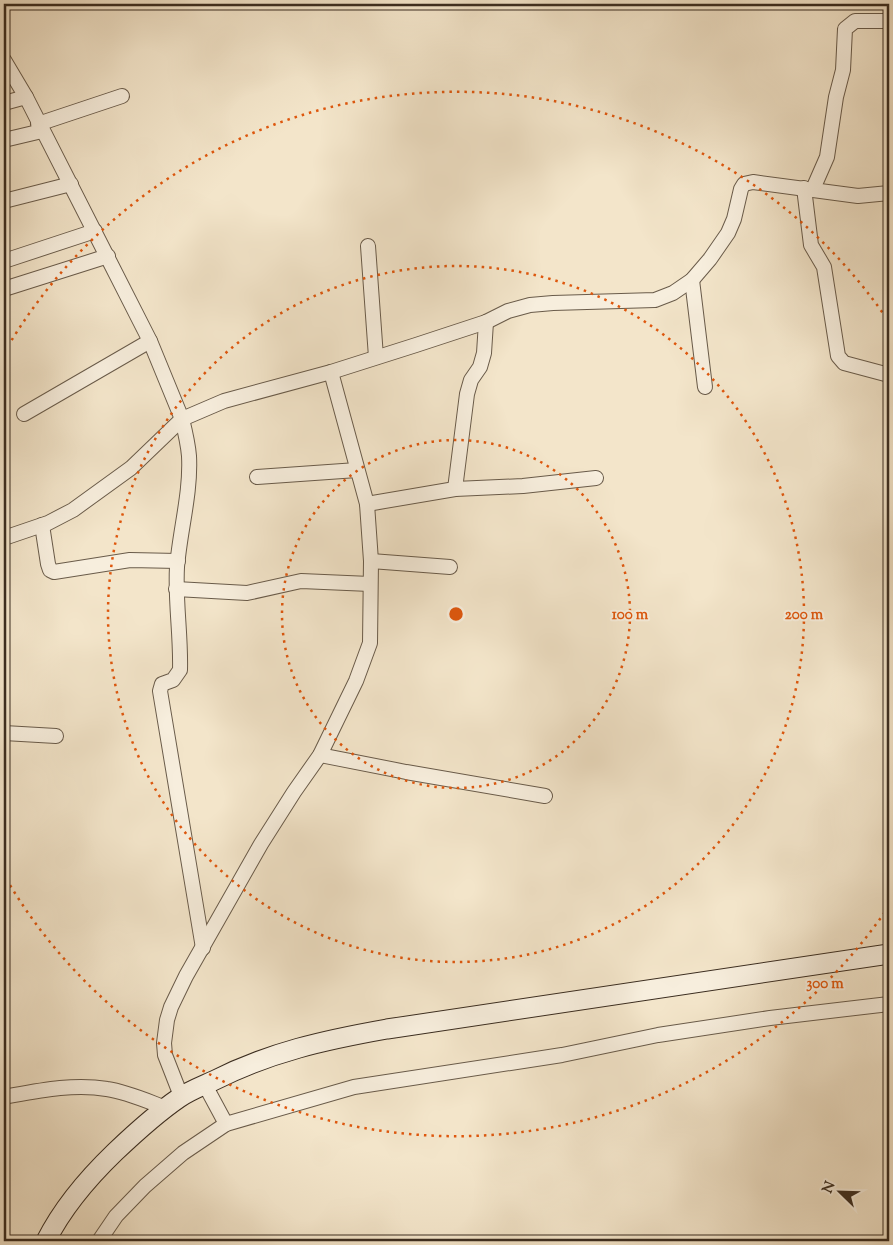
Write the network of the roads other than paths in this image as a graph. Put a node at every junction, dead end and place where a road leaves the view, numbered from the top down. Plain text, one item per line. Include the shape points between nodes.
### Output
1 (889, 21) edge
2 (4, 60) edge
3 (122, 96) dead end
4 (26, 98) junction
5 (4, 103) edge
6 (40, 128) junction
7 (4, 140) edge
8 (71, 184) junction
9 (808, 189) junction
10 (889, 193) edge
11 (4, 201) edge
12 (95, 231) junction
13 (368, 246) dead end
14 (108, 256) junction
15 (4, 261) edge
16 (692, 280) junction
17 (4, 289) edge
18 (486, 322) junction
19 (150, 341) junction
20 (376, 357) junction
21 (331, 372) junction
22 (889, 375) edge
23 (705, 387) dead end
24 (24, 414) dead end
25 (182, 419) junction
26 (357, 470) junction
27 (258, 477) dead end
28 (596, 478) dead end
29 (455, 489) junction
30 (366, 504) junction
31 (42, 525) junction
32 (4, 538) edge
33 (178, 561) junction
34 (371, 561) junction
35 (450, 567) dead end
36 (370, 584) junction
37 (176, 588) junction
38 (4, 732) edge
39 (56, 736) dead end
40 (320, 755) junction
41 (545, 796) dead end
42 (203, 948) junction
43 (889, 954) edge
44 (889, 1004) edge
45 (209, 1092) junction
46 (181, 1096) junction
47 (4, 1097) edge
48 (166, 1108) junction
49 (223, 1119) junction
50 (46, 1241) edge
51 (99, 1241) edge

1 - 9 street via 855,21 845,28 843,70 828,157
2 - 4 street
3 - 6 street
4 - 5 street
4 - 6 street
6 - 7 street
6 - 8 street
8 - 11 street
8 - 12 street
9 - 10 street via 858,196
9 - 16 street via 753,182 744,184 728,233
9 - 22 street via 811,245 824,267 838,356 844,363
12 - 14 street
12 - 15 street
13 - 20 street
14 - 17 street
14 - 19 street
16 - 18 street via 655,300 530,305
16 - 23 street
18 - 20 street
18 - 29 street via 484,353 467,394
19 - 24 street
19 - 25 street
20 - 21 street
21 - 25 street via 224,401
21 - 26 street
25 - 31 street via 131,468 73,510
25 - 33 street via 189,455 189,476
26 - 27 street
26 - 30 street
28 - 29 street
29 - 30 street
30 - 34 street
31 - 32 street
31 - 33 street via 48,564 54,572 130,560
33 - 37 street
34 - 35 street
34 - 36 street
36 - 37 street via 301,581 247,592
36 - 40 street via 371,630 366,657
37 - 42 street via 180,670 173,680 162,684 160,691
38 - 39 street
40 - 41 street
40 - 42 street via 261,844
42 - 46 street via 170,1007 165,1031 165,1055
43 - 45 street via 328,1040 261,1060
44 - 49 street via 761,1019 658,1035 562,1055 354,1087
45 - 46 street
45 - 49 street
46 - 48 street
47 - 48 street via 88,1087 122,1092
48 - 50 street via 121,1146 80,1188
49 - 51 street via 145,1186 116,1216

